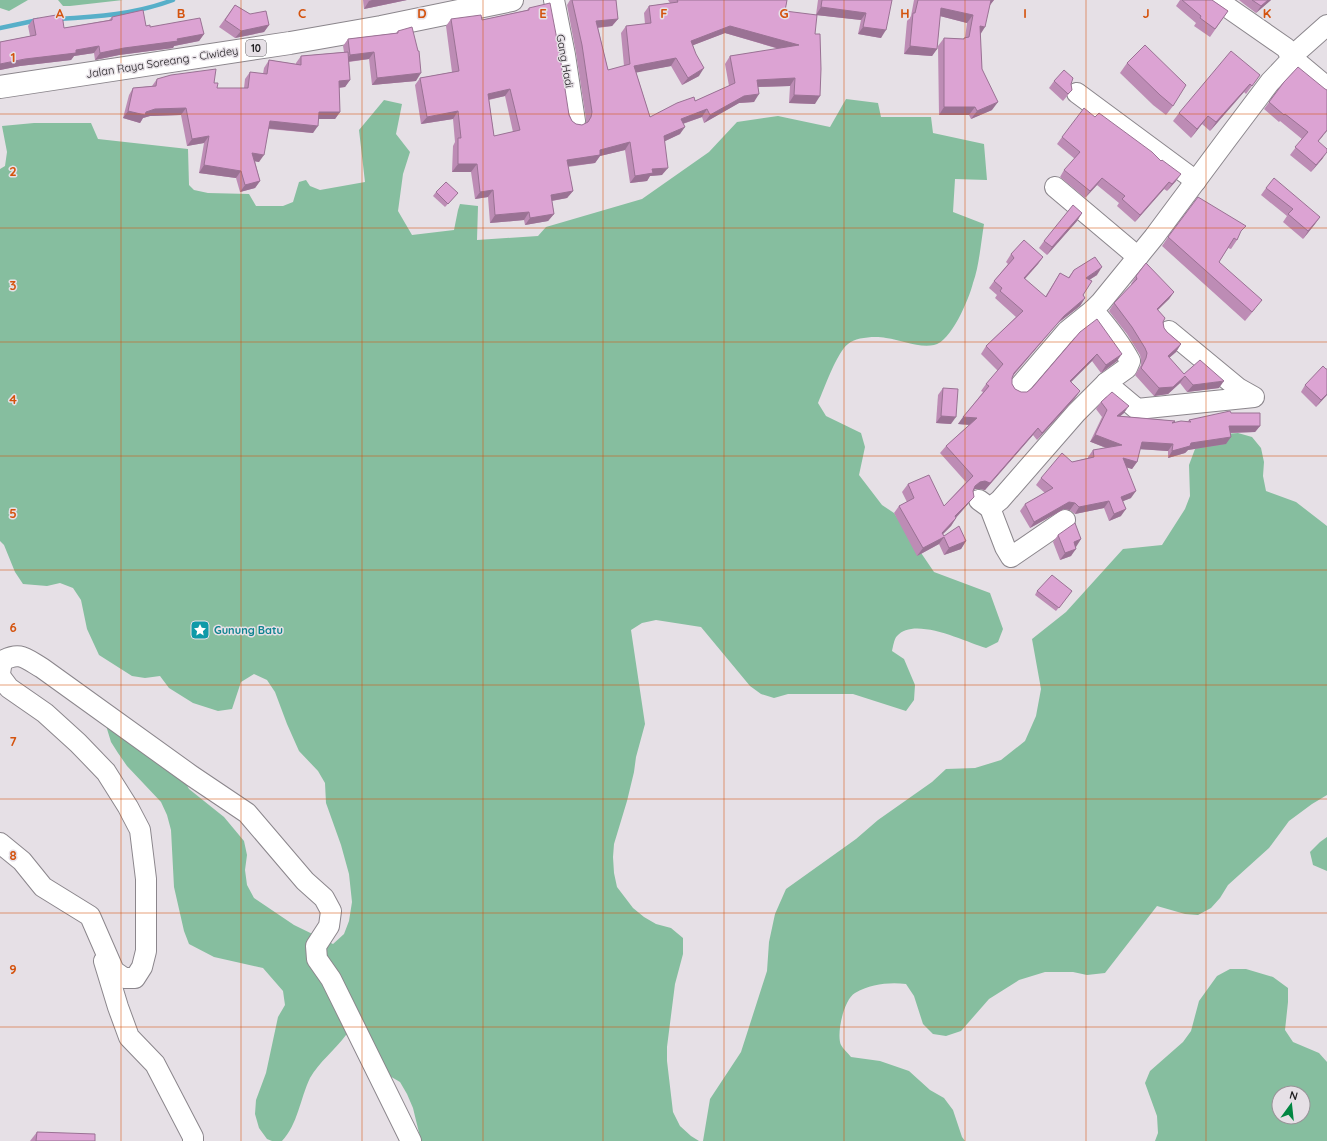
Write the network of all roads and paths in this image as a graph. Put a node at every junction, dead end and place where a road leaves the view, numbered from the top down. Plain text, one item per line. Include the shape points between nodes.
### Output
1 (512, 0) edge
2 (554, 0) edge
3 (1217, 0) edge
4 (1327, 25) edge
5 (1291, 57) junction
6 (0, 87) edge
7 (1327, 87) edge
8 (1077, 93) dead end
9 (575, 121) edge
10 (1196, 181) junction
11 (1055, 187) dead end
12 (1138, 257) junction
13 (1093, 310) junction
14 (1170, 331) dead end
15 (1106, 383) junction
16 (1018, 388) dead end
17 (1065, 520) dead end
18 (0, 675) edge
19 (0, 843) edge
20 (90, 916) junction
21 (192, 1141) edge
22 (412, 1141) edge

1 - 6 highway, Jalan Raya Soreang - Ciwidey / 10 via 290,43
2 - 9 street, Gang Hadi
3 - 5 street via 1286,48
4 - 5 street
5 - 7 street
5 - 10 street
8 - 10 street
10 - 12 street
11 - 12 street
12 - 13 street
13 - 15 street via 1111,331 1130,361 1127,368
13 - 16 street via 1067,331
14 - 15 street via 1238,388 1254,397 1137,409
15 - 17 street via 1076,413 1000,500 984,504 1010,557
18 - 20 street via 9,688 45,713 106,772 140,830 146,879 146,951 142,967 135,978 124,978 114,971
18 - 22 street via 2,661 12,655 24,657 42,668 247,813 305,881 324,898 331,911 329,926 316,946 318,959 332,979
19 - 20 street via 44,886
20 - 21 street via 130,1038 155,1064 193,1136

